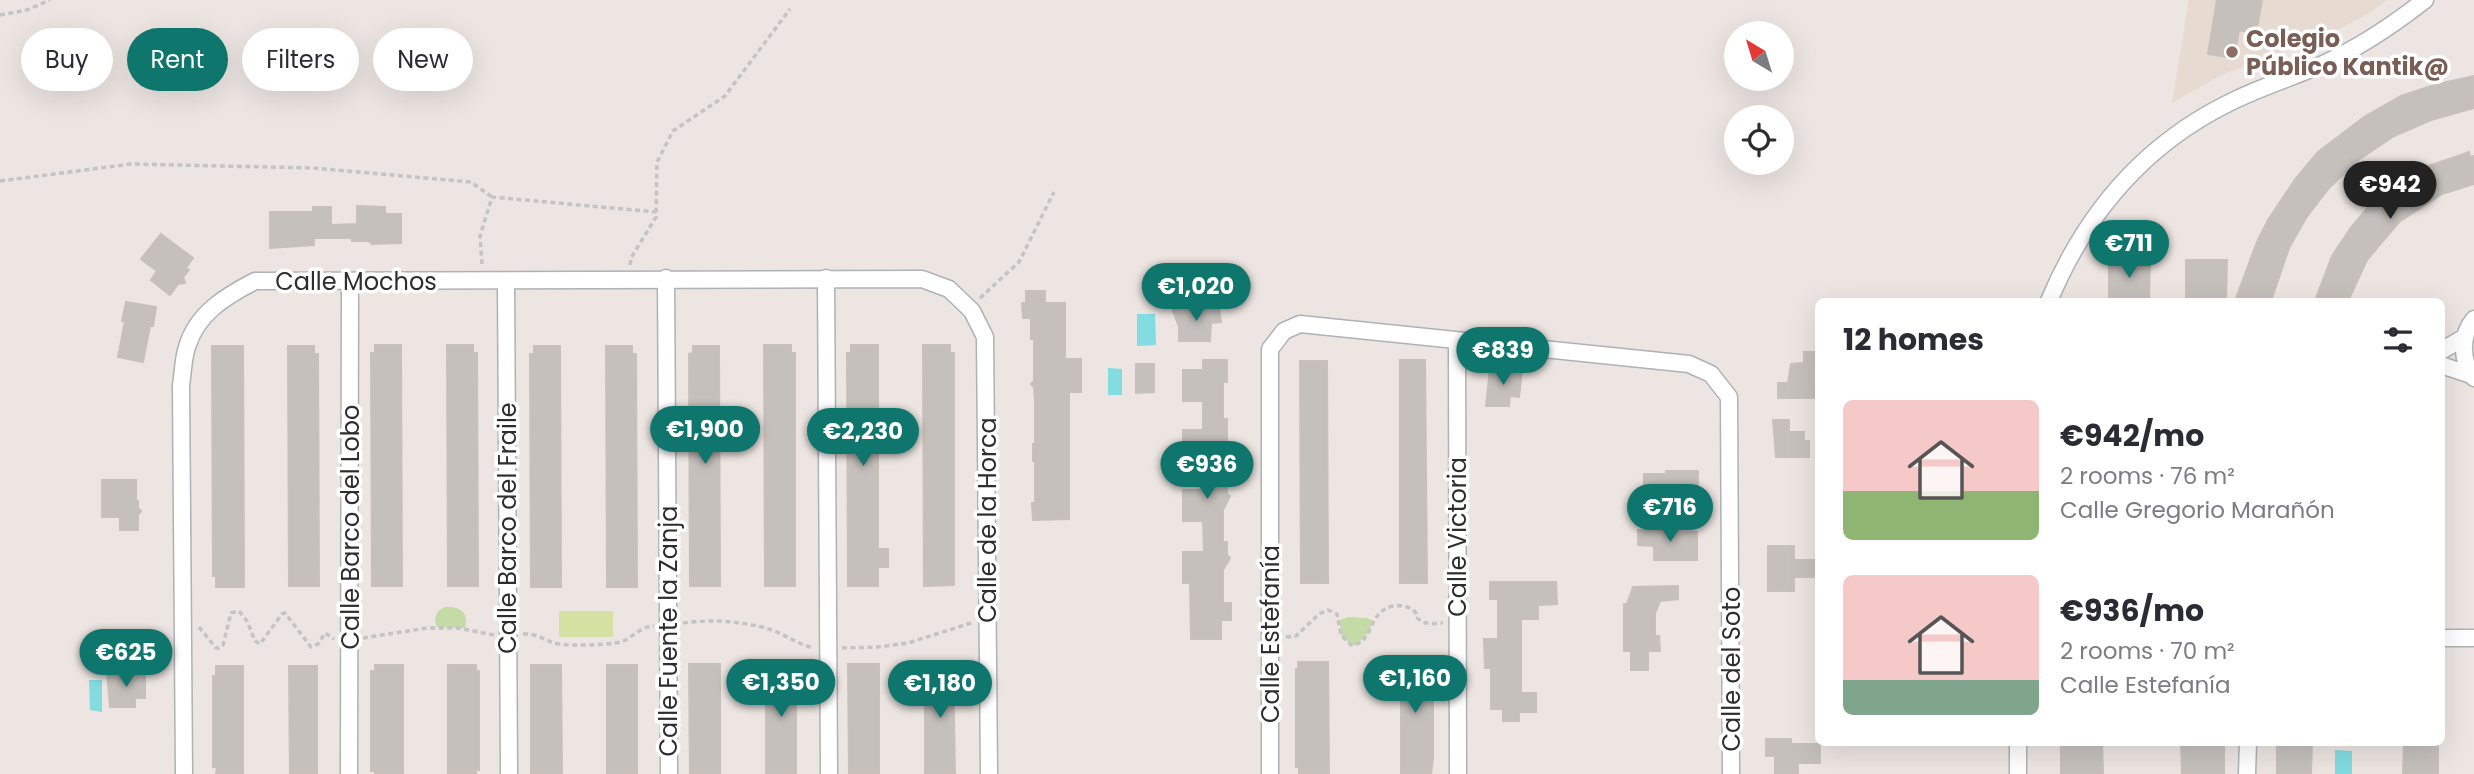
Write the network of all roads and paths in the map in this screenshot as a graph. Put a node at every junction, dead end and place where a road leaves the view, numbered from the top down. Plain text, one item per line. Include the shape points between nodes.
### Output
1 (50, 0) edge
2 (2425, 0) edge
3 (790, 9) dead end
4 (0, 15) edge
5 (0, 181) edge
6 (1054, 192) dead end
7 (492, 197) junction
8 (656, 212) junction
9 (666, 278) junction
10 (825, 278) junction
11 (628, 279) junction
12 (350, 281) junction
13 (484, 282) junction
14 (506, 282) junction
15 (2050, 298) edge
16 (972, 312) junction
17 (2474, 318) edge
18 (1284, 331) joint
19 (2465, 337) junction
20 (1457, 342) junction
21 (2445, 349) edge
22 (2445, 367) edge
23 (2472, 377) edge
24 (987, 621) junction
25 (1457, 623) junction
26 (668, 625) junction
27 (183, 627) junction
28 (508, 635) junction
29 (1270, 637) junction
30 (2445, 638) edge
31 (2474, 638) edge
32 (349, 640) junction
33 (828, 648) junction
34 (2018, 746) edge
35 (2248, 746) edge
36 (184, 774) edge
37 (349, 774) edge
38 (509, 774) edge
39 (669, 774) edge
40 (829, 774) edge
41 (989, 774) edge
42 (1270, 774) edge
43 (1458, 774) edge
44 (1731, 774) edge
45 (2018, 774) edge
46 (2247, 774) edge

1 - 4 path
2 - 15 street via 2397,22 2324,64 2236,99 2165,142 2125,177 2093,218
3 - 8 path via 725,96 673,131 657,162
5 - 7 path via 131,164 314,168 471,182
6 - 16 path via 1018,262 983,293
7 - 8 path
7 - 13 path via 480,236
8 - 11 path via 631,258
9 - 10 street, Calle Mochos
9 - 11 street, Calle Mochos
9 - 26 street, Calle Fuente la Zanja
10 - 16 street, Calle Mochos via 922,279 949,289
10 - 33 street
11 - 14 street, Calle Mochos
12 - 13 street, Calle Mochos
12 - 27 street, Calle Mochos via 256,281 219,300 198,324 187,346 181,385
12 - 32 street, Calle Barco del Lobo
13 - 14 street, Calle Mochos
14 - 28 street, Calle Barco del Fraile
16 - 24 street, Calle de la Horca via 985,337
17 - 19 street
18 - 20 street, Calle del Soto via 1300,324
18 - 29 street, Calle Estefanía via 1270,349
19 - 21 street
19 - 23 street via 2463,350
20 - 25 street, Calle Victoria
20 - 44 street, Calle del Soto via 1689,365 1711,374 1729,397
22 - 23 street
24 - 33 path via 908,643
24 - 41 street, Calle de la Horca
25 - 29 path via 1426,623 1405,606 1392,606 1374,618 1363,641 1351,645 1341,635 1337,614 1328,610 1296,636
25 - 43 street, Calle Victoria
26 - 28 path via 647,626 628,641 616,643 558,644 534,634
26 - 33 path via 701,621 752,625 810,648
26 - 39 street, Calle Fuente la Zanja
27 - 32 path via 198,626 219,648 231,613 239,611 260,644 285,613 311,647 326,633
27 - 36 street, Calle Mochos
28 - 32 path via 427,628
28 - 38 street, Calle Barco del Fraile
29 - 42 street, Calle Estefanía
30 - 31 street
32 - 37 street, Calle Barco del Lobo
33 - 40 street
34 - 45 street
35 - 46 street

